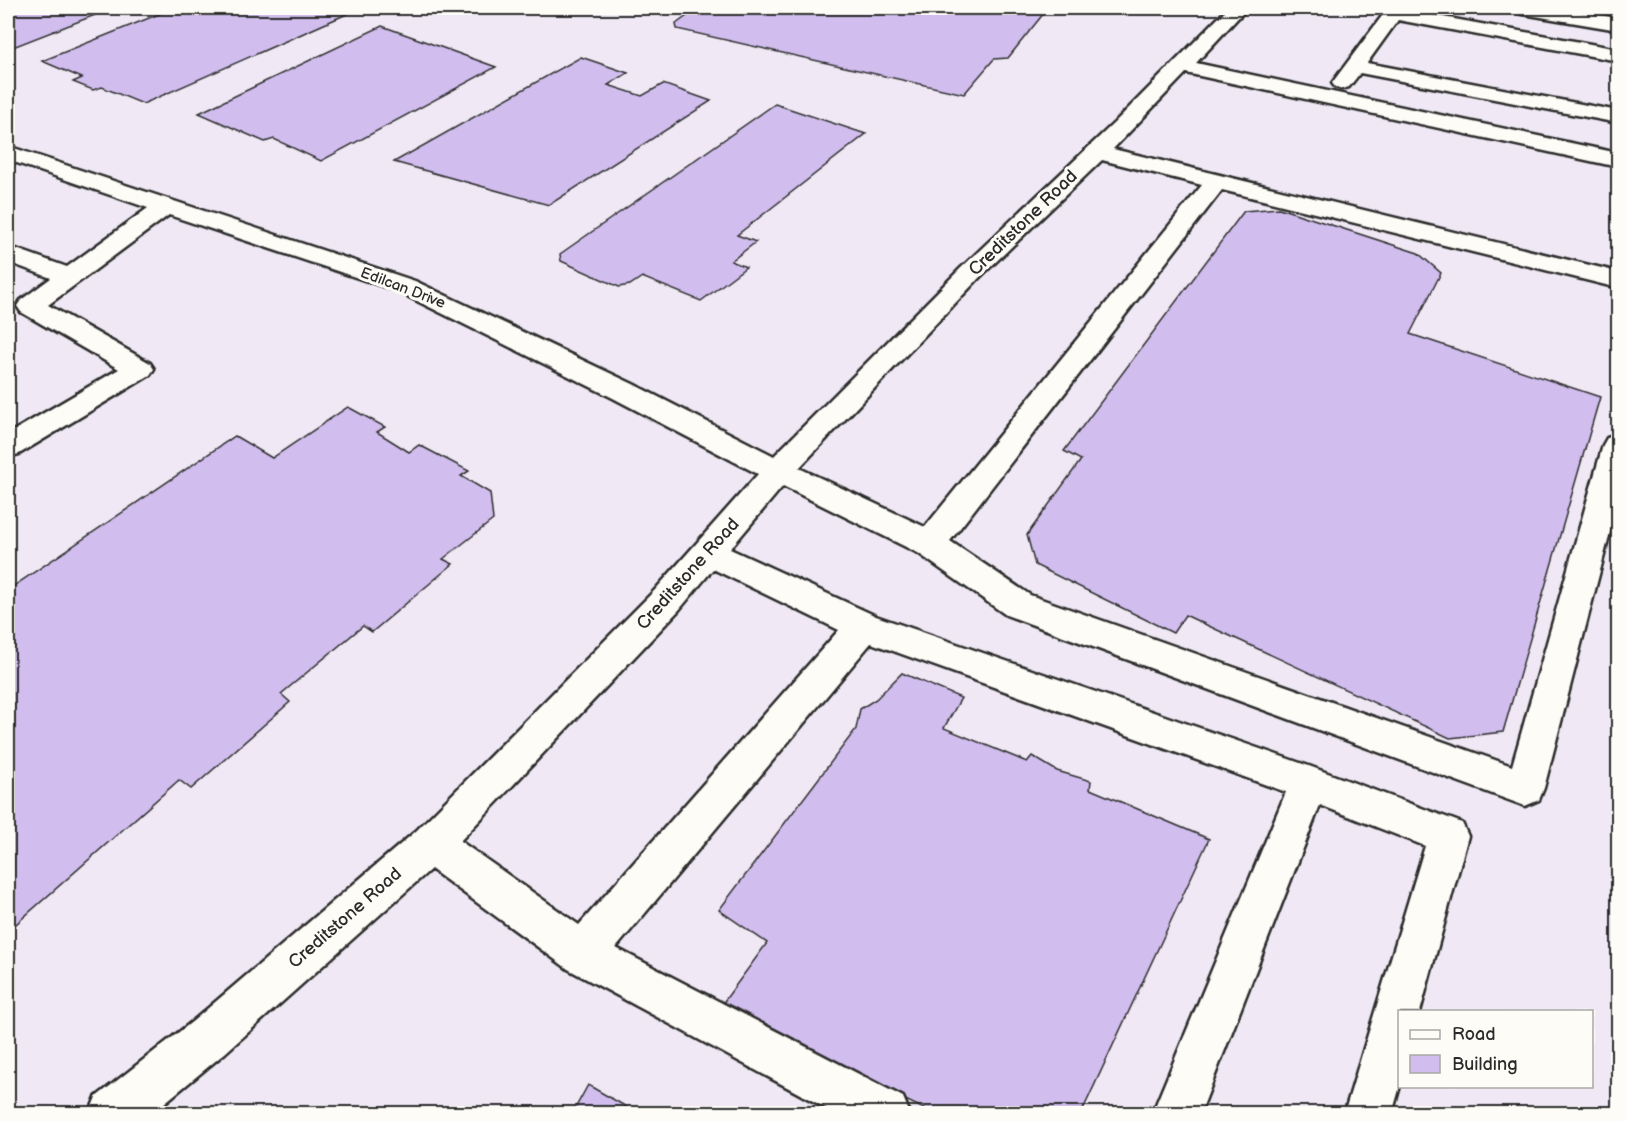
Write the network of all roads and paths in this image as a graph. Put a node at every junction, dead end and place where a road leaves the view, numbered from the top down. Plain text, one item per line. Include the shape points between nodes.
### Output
1 (1238, 8) edge
2 (1523, 8) edge
3 (1395, 11) edge
4 (1618, 24) edge
5 (1618, 55) edge
6 (1181, 66) junction
7 (1354, 66) junction
8 (1329, 99) junction
9 (1618, 117) edge
10 (1097, 152) junction
11 (12, 157) edge
12 (1618, 160) edge
13 (1217, 181) junction
14 (167, 205) junction
15 (8, 253) edge
16 (70, 277) junction
17 (1618, 280) edge
18 (1618, 445) edge
19 (8, 447) edge
20 (778, 471) junction
21 (930, 544) junction
22 (709, 553) junction
23 (864, 626) junction
24 (1309, 783) junction
25 (430, 844) junction
26 (583, 954) junction
27 (113, 1113) edge
28 (886, 1113) edge
29 (1176, 1113) edge
30 (1368, 1113) edge

1 - 6 street, Creditstone Road
2 - 4 street
3 - 5 street
3 - 7 street
6 - 8 street
6 - 10 street, Creditstone Road
7 - 8 street
7 - 9 street
8 - 12 street
10 - 13 street
10 - 20 street, Creditstone Road via 970,273
11 - 14 street, Edilcan Drive
13 - 17 street
13 - 21 street
14 - 16 street
14 - 20 street, Edilcan Drive via 444,303
15 - 16 street
16 - 19 street via 30,306 140,369
18 - 21 street, Edilcan Drive via 1525,788 1018,605
20 - 21 street, Edilcan Drive
20 - 22 street, Creditstone Road
22 - 23 street
22 - 25 street, Creditstone Road
23 - 24 street
23 - 26 street
24 - 29 street
24 - 30 street via 1448,836
25 - 26 street
25 - 27 street, Creditstone Road via 209,1037
26 - 28 street

